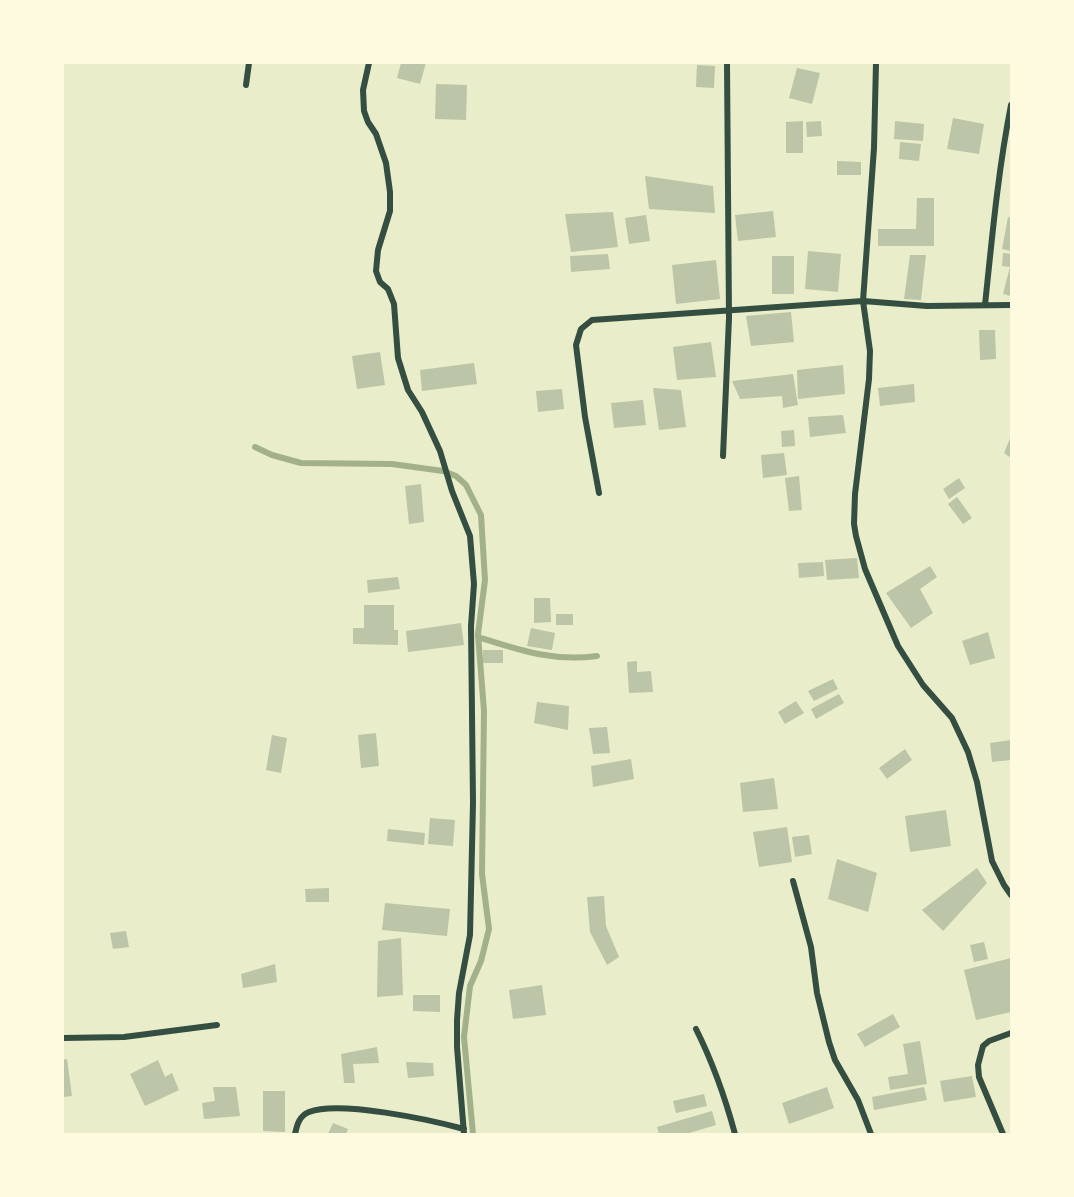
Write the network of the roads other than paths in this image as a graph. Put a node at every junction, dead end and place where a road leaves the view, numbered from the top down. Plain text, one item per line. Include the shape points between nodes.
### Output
1 (249, 63) edge
2 (369, 63) edge
3 (727, 63) edge
4 (876, 63) edge
5 (246, 85) dead end
6 (1011, 105) edge
7 (864, 301) junction
8 (1011, 304) edge
9 (985, 305) junction
10 (729, 309) junction
11 (723, 456) dead end
12 (599, 493) dead end
13 (793, 882) dead end
14 (1011, 895) edge
15 (217, 1025) dead end
16 (696, 1029) dead end
17 (1011, 1034) edge
18 (63, 1038) edge
19 (464, 1132) edge
20 (295, 1134) edge
21 (735, 1134) edge
22 (871, 1134) edge
23 (1003, 1134) edge

1 - 5 street
2 - 19 street via 363,90 364,111 386,163 390,192 390,211 376,271 394,304 398,358 408,390 422,412 470,537 474,584 474,803 470,935 457,1020
3 - 10 street
4 - 7 street
6 - 9 street
7 - 9 street
7 - 10 street
7 - 14 street via 870,351 855,494 856,536 865,569 898,646 923,685 952,718 968,752 992,861
8 - 9 street
10 - 11 street
10 - 12 street via 592,321 581,329 576,345
13 - 22 street via 811,947 829,1041
15 - 18 street via 124,1037
16 - 21 street via 713,1063
17 - 23 street via 983,1046 978,1065 979,1077
19 - 20 street via 431,1120 333,1108 308,1112 301,1117

